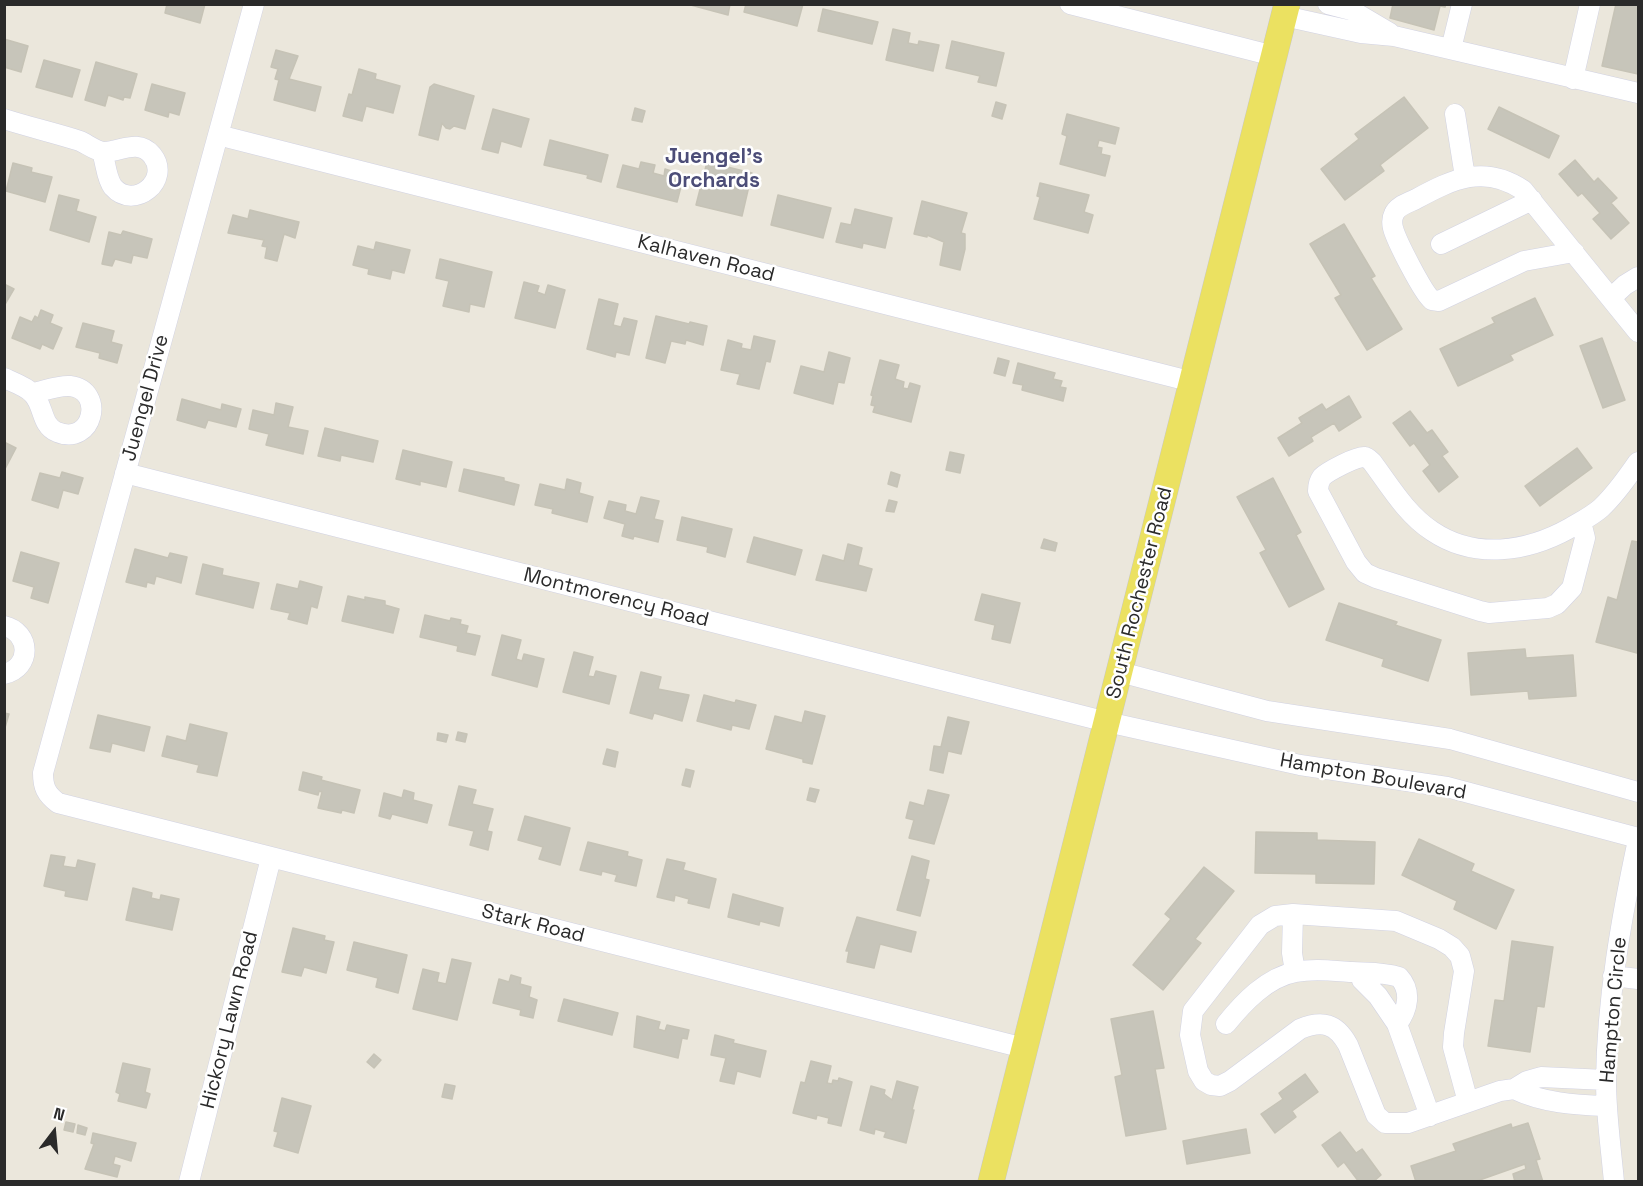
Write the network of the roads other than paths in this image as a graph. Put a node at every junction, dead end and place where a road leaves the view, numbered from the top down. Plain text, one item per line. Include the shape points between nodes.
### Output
1 (254, 4) edge
2 (1070, 4) edge
3 (1328, 4) edge
4 (1462, 4) edge
5 (1590, 4) edge
6 (1354, 7) edge
7 (1285, 10) edge
8 (1395, 36) junction
9 (1451, 49) junction
10 (1274, 56) junction
11 (1573, 79) junction
12 (1638, 93) edge
13 (1455, 114) dead end
14 (4, 120) edge
15 (218, 135) junction
16 (102, 152) dead end
17 (1465, 177) junction
18 (1532, 200) junction
19 (1441, 244) dead end
20 (1574, 252) junction
21 (1638, 277) edge
22 (1612, 297) junction
23 (1638, 332) edge
24 (4, 378) edge
25 (1193, 382) junction
26 (33, 393) dead end
27 (1636, 470) edge
28 (125, 473) junction
29 (1581, 522) junction
30 (4, 626) edge
31 (1120, 672) junction
32 (4, 674) edge
33 (1107, 722) junction
34 (46, 792) joint
35 (1638, 792) edge
36 (1638, 839) edge
37 (271, 858) junction
38 (1293, 914) junction
39 (1294, 972) junction
40 (1359, 973) junction
41 (1614, 976) junction
42 (1638, 979) edge
43 (1226, 1024) dead end
44 (1397, 1024) junction
45 (1024, 1048) junction
46 (1606, 1080) junction
47 (1514, 1089) junction
48 (1468, 1102) junction
49 (1607, 1106) junction
50 (1430, 1116) junction
51 (189, 1182) edge
52 (991, 1182) edge
53 (1614, 1182) edge

1 - 15 street, Juengel Drive
2 - 10 street
3 - 6 street
4 - 9 street
5 - 11 street
6 - 8 street
7 - 8 street via 1361,33
7 - 10 main road, South Rochester Road
8 - 9 street
9 - 11 street
10 - 25 main road, South Rochester Road
11 - 12 street
13 - 17 street
14 - 16 street
15 - 25 street, Kalhaven Road
15 - 28 street, Juengel Drive
17 - 18 street via 1505,179
17 - 20 street via 1398,208 1393,216 1393,227 1421,287 1432,300 1439,301 1524,261
18 - 19 street
18 - 20 street
20 - 22 street
21 - 22 street
22 - 23 street
24 - 26 street
25 - 31 main road, South Rochester Road
27 - 29 street
28 - 33 street, Montmorency Road
28 - 34 street, Juengel Drive via 43,773
29 - 29 street via 1538,543 1503,550 1483,549 1463,546 1431,531 1407,509 1366,457 1341,466 1318,483 1318,491 1365,573 1490,613 1548,608 1563,599 1572,588 1585,538
30 - 32 street via 21,635 25,653 17,669
31 - 33 main road, South Rochester Road
31 - 35 street via 1267,711 1450,739
33 - 36 street, Hampton Boulevard via 1300,765 1447,787
33 - 45 main road, South Rochester Road
34 - 37 street, Stark Road via 58,803
36 - 41 street, Hampton Circle
37 - 45 street, Stark Road
37 - 51 street, Hickory Lawn Road
38 - 39 street
38 - 48 street via 1396,921 1452,947 1460,956 1464,971 1453,1047
38 - 50 street via 1275,916 1260,925 1193,1011 1190,1035 1204,1081 1220,1086 1300,1029 1324,1024 1343,1036 1376,1115 1385,1123 1408,1123
39 - 40 street
39 - 43 street via 1254,994
40 - 44 street
40 - 44 street via 1390,974 1404,982 1406,1008
41 - 42 street
41 - 46 street, Hampton Circle
44 - 50 street
45 - 52 main road, South Rochester Road
46 - 47 street via 1541,1077
46 - 49 street, Hampton Circle
47 - 48 street
47 - 49 street via 1546,1101
48 - 50 street
49 - 53 street, Hampton Circle

